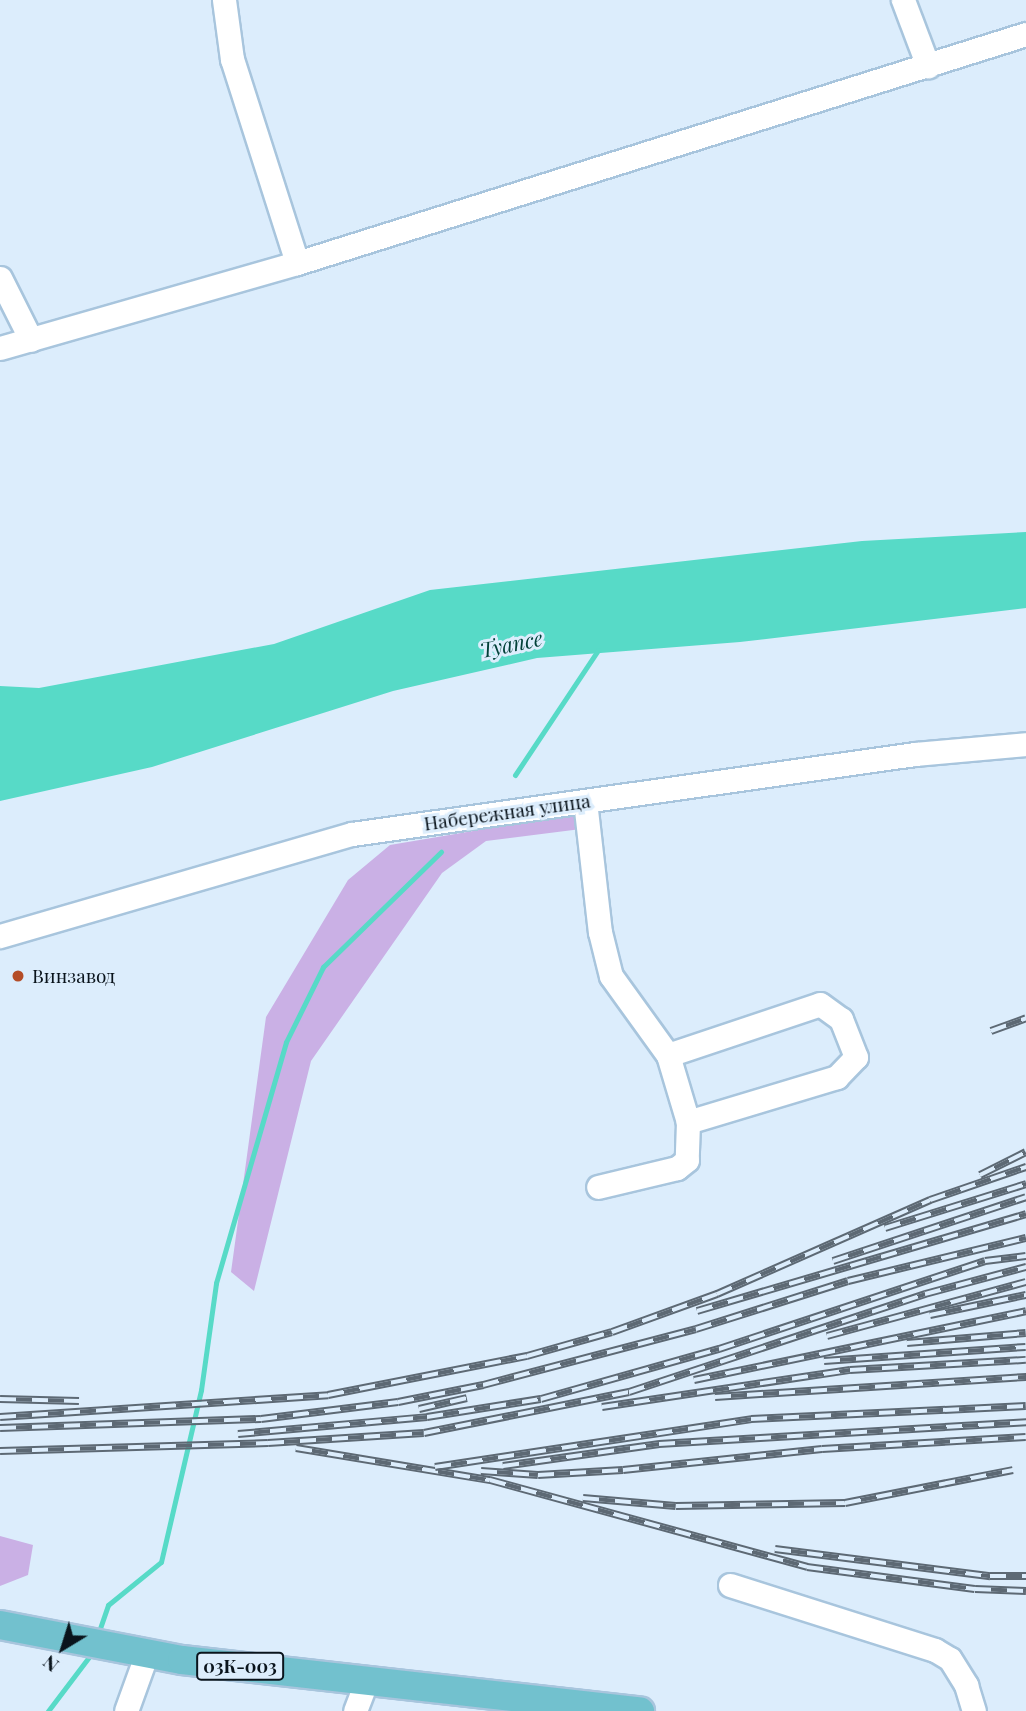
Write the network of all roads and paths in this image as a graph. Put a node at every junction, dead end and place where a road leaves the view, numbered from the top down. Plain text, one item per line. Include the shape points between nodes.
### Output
1 (224, 0) edge
2 (903, 0) edge
3 (1026, 34) edge
4 (928, 66) junction
5 (297, 263) junction
6 (0, 278) edge
7 (31, 340) junction
8 (0, 348) edge
9 (1026, 744) edge
10 (585, 801) junction
11 (0, 936) edge
12 (668, 1055) junction
13 (688, 1122) junction
14 (598, 1187) dead end
15 (730, 1585) dead end
16 (0, 1625) edge
17 (147, 1653) junction
18 (367, 1680) junction
19 (516, 1704) edge
20 (126, 1711) edge
21 (355, 1711) edge
22 (640, 1711) edge
23 (974, 1711) edge

1 - 5 street via 232,59
2 - 4 street
3 - 4 street
4 - 5 street
5 - 7 street
6 - 7 street
7 - 8 street
9 - 10 street, Набережная улица via 915,754
10 - 11 street, Набережная улица via 352,834
10 - 12 street via 600,932 611,976
12 - 13 street
12 - 13 street via 820,1004 841,1019 856,1057 837,1077
13 - 14 street via 687,1160 677,1168
15 - 23 street via 935,1650 950,1659 961,1676
16 - 17 main road, 03К-003
17 - 18 main road, 03К-003
17 - 20 street
18 - 19 main road, 03К-003
18 - 21 street
19 - 22 main road, 03К-003

